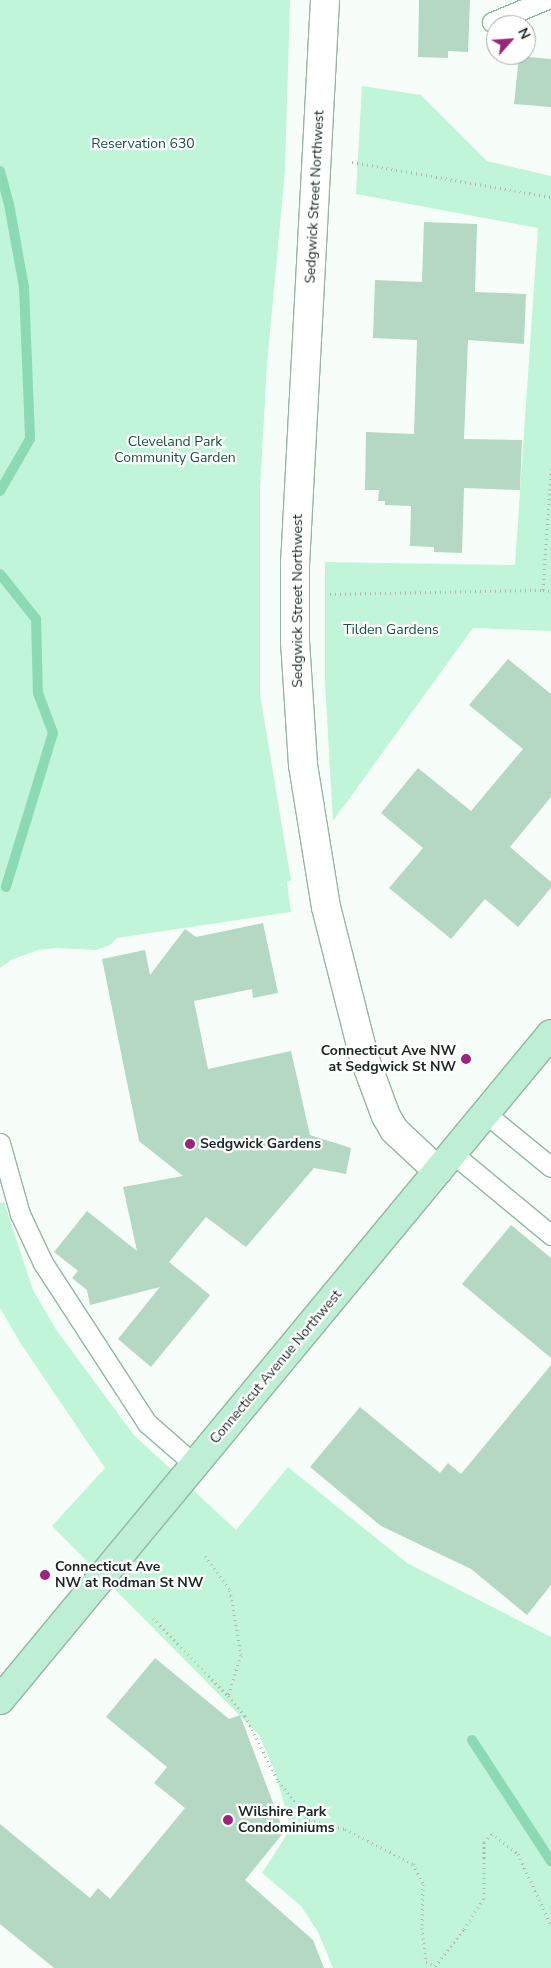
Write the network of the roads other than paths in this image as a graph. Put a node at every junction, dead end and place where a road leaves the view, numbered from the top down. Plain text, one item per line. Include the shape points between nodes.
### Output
1 (325, 0) edge
2 (545, 0) edge
3 (509, 15) edge
4 (551, 1034) edge
5 (485, 1113) junction
6 (0, 1143) edge
7 (445, 1162) junction
8 (551, 1166) edge
9 (551, 1236) edge
10 (195, 1465) junction
11 (0, 1700) edge

1 - 7 street, Sedgwick Street Northwest via 295,564 295,641 303,765 326,907 364,1057 394,1130
2 - 3 lane
4 - 5 main road, Connecticut Avenue Northwest
5 - 7 main road, Connecticut Avenue Northwest
5 - 8 lane
6 - 10 lane via 20,1214 43,1263 147,1423
7 - 9 lane
7 - 10 main road, Connecticut Avenue Northwest
10 - 11 main road, Connecticut Avenue Northwest

